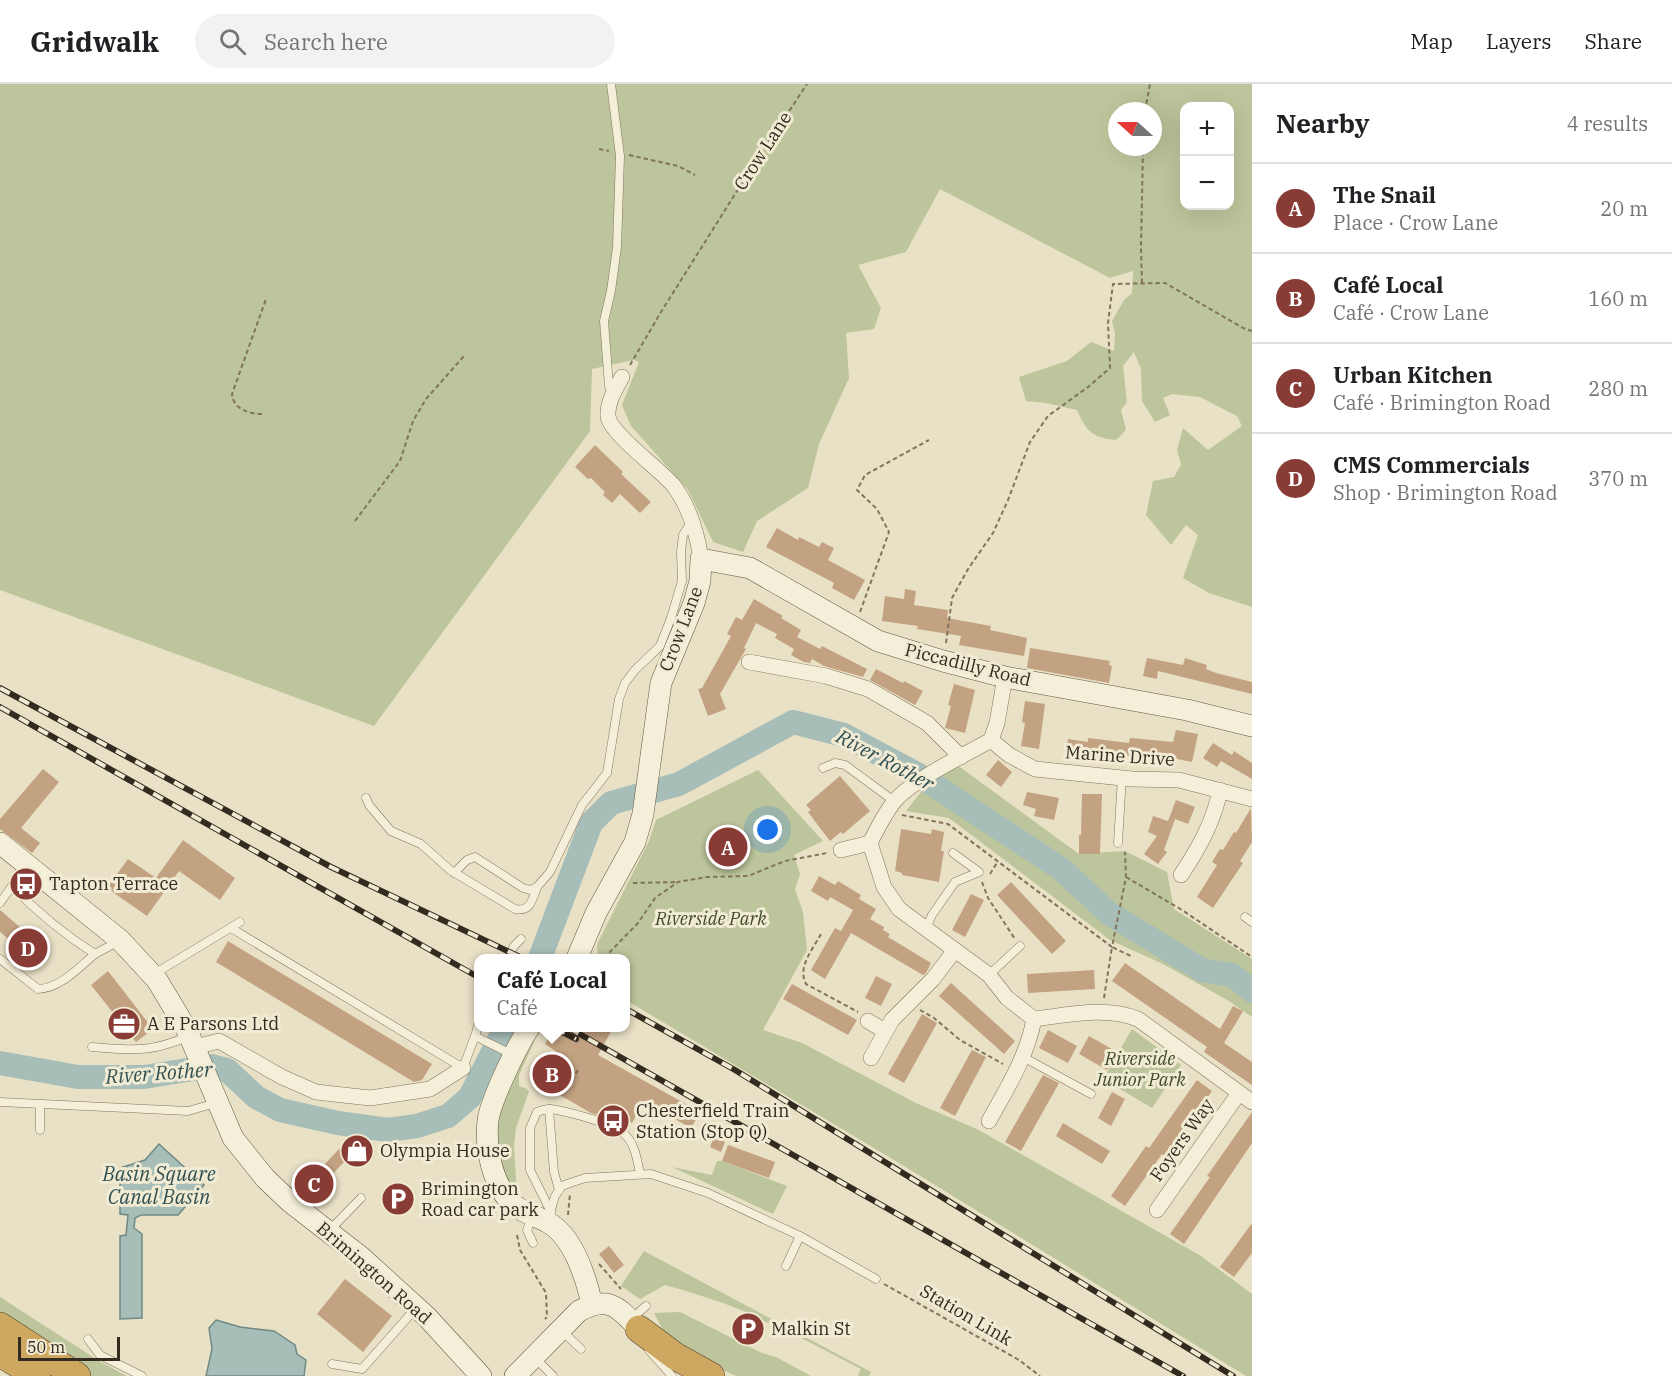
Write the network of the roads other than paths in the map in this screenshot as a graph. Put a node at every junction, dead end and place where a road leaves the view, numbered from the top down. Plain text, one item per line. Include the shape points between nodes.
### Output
1 (611, 84) edge
2 (622, 377) road end
3 (613, 394) junction
4 (693, 519) junction
5 (701, 559) junction
6 (749, 662) dead end
7 (1005, 676) junction
8 (1252, 726) edge
9 (991, 740) junction
10 (961, 757) junction
11 (823, 768) dead end
12 (1122, 777) junction
13 (1220, 790) junction
14 (366, 798) dead end
15 (1252, 799) edge
16 (895, 802) junction
17 (0, 843) edge
18 (870, 843) junction
19 (1118, 843) dead end
20 (841, 850) road end
21 (953, 853) dead end
22 (26, 864) junction
23 (454, 873) junction
24 (1182, 875) dead end
25 (12, 886) junction
26 (537, 887) junction
27 (0, 903) edge
28 (1245, 917) dead end
29 (240, 922) dead end
30 (1252, 922) edge
31 (231, 928) junction
32 (926, 929) junction
33 (521, 939) dead end
34 (120, 940) junction
35 (1020, 946) road end
36 (955, 950) junction
37 (95, 954) junction
38 (510, 954) edge
39 (579, 954) edge
40 (0, 959) edge
41 (153, 975) junction
42 (989, 975) junction
43 (867, 1018) road end
44 (1034, 1019) junction
45 (885, 1031) junction
46 (477, 1032) edge
47 (526, 1032) edge
48 (477, 1037) junction
49 (193, 1041) junction
50 (92, 1047) dead end
51 (511, 1054) junction
52 (1023, 1057) junction
53 (871, 1058) dead end
54 (463, 1068) junction
55 (1090, 1094) dead end
56 (1246, 1097) edge
57 (0, 1102) edge
58 (218, 1103) junction
59 (40, 1105) junction
60 (549, 1109) junction
61 (989, 1121) dead end
62 (40, 1130) dead end
63 (640, 1174) junction
64 (559, 1190) junction
65 (361, 1198) dead end
66 (1157, 1210) dead end
67 (538, 1215) junction
68 (329, 1231) junction
69 (800, 1236) junction
70 (533, 1243) dead end
71 (786, 1266) dead end
72 (876, 1279) road end
73 (414, 1302) junction
74 (586, 1308) junction
75 (639, 1316) junction
76 (0, 1326) edge
77 (560, 1329) junction
78 (88, 1339) dead end
79 (580, 1349) dead end
80 (0, 1353) edge
81 (533, 1356) junction
82 (332, 1364) dead end
83 (37, 1376) edge
84 (77, 1376) edge
85 (142, 1376) edge
86 (482, 1376) edge
87 (496, 1376) edge
88 (515, 1376) edge
89 (553, 1376) edge
90 (672, 1376) edge
91 (711, 1376) edge

1 - 3 lane via 620,153 617,248 604,321
2 - 3 street, Crow Lane
3 - 4 street, Crow Lane via 610,422 673,486
4 - 5 street, Crow Lane
4 - 26 lane via 683,535 682,581 660,646 635,670 622,691 607,773 582,805 550,873
5 - 7 street, Piccadilly Road via 750,568 878,641
5 - 39 street, Crow Lane via 694,603 661,682 650,771 635,843 596,913
6 - 10 street via 826,676 868,689 927,723
7 - 8 street, Piccadilly Road
7 - 9 street
9 - 10 street
9 - 12 street, Marine Drive via 1035,769
10 - 16 street
11 - 16 lane via 835,763 845,765
12 - 13 street, Marine Drive via 1179,780
12 - 19 lane
13 - 15 street, Marine Drive
13 - 24 street via 1216,811
14 - 23 lane via 391,831 421,844
16 - 18 street
17 - 22 street, Brimington Road
18 - 20 street
18 - 32 street via 884,887 899,909
21 - 32 lane via 979,872 955,882
22 - 25 lane
22 - 34 street, Brimington Road
23 - 26 lane via 475,857 523,888
23 - 26 lane via 514,909 531,905
25 - 27 lane
25 - 37 lane
28 - 30 lane
29 - 31 lane
31 - 41 lane
31 - 54 lane
32 - 36 street
33 - 38 lane
34 - 37 lane
34 - 41 street, Brimington Road
35 - 42 lane
36 - 42 street
36 - 45 street
37 - 40 lane via 70,975 48,988 38,989
41 - 49 street, Brimington Road
42 - 44 street via 1006,998
43 - 45 street
44 - 52 street
44 - 56 street via 1102,1012 1129,1015
45 - 53 street
46 - 48 lane
47 - 51 street
48 - 51 lane
48 - 54 lane
49 - 50 lane via 142,1051
49 - 54 street via 219,1041 316,1092 370,1098 430,1089
49 - 58 street, Brimington Road
51 - 67 street via 488,1118 487,1136 495,1176 509,1200
52 - 55 lane
52 - 61 street
56 - 66 street, Foyers Way
57 - 59 lane
58 - 59 lane via 188,1111
58 - 68 street, Brimington Road via 233,1138 265,1178
59 - 62 lane
60 - 63 lane via 622,1132 634,1147
60 - 64 lane
60 - 67 lane via 537,1112 530,1128 530,1170
63 - 64 lane via 585,1178
63 - 69 lane via 663,1177 708,1193
64 - 67 lane
65 - 68 lane
67 - 70 lane via 527,1230
67 - 74 street via 554,1226 579,1258
68 - 73 street, Brimington Road
69 - 71 lane
69 - 72 lane
73 - 82 lane via 363,1369
73 - 86 street, Brimington Road
74 - 75 street via 601,1302
74 - 77 street
75 - 90 lane via 642,1341
75 - 91 highway via 675,1356
76 - 84 highway
77 - 79 lane
77 - 81 street
78 - 85 lane via 100,1355
80 - 83 highway
81 - 88 street
81 - 89 lane
86 - 87 street

